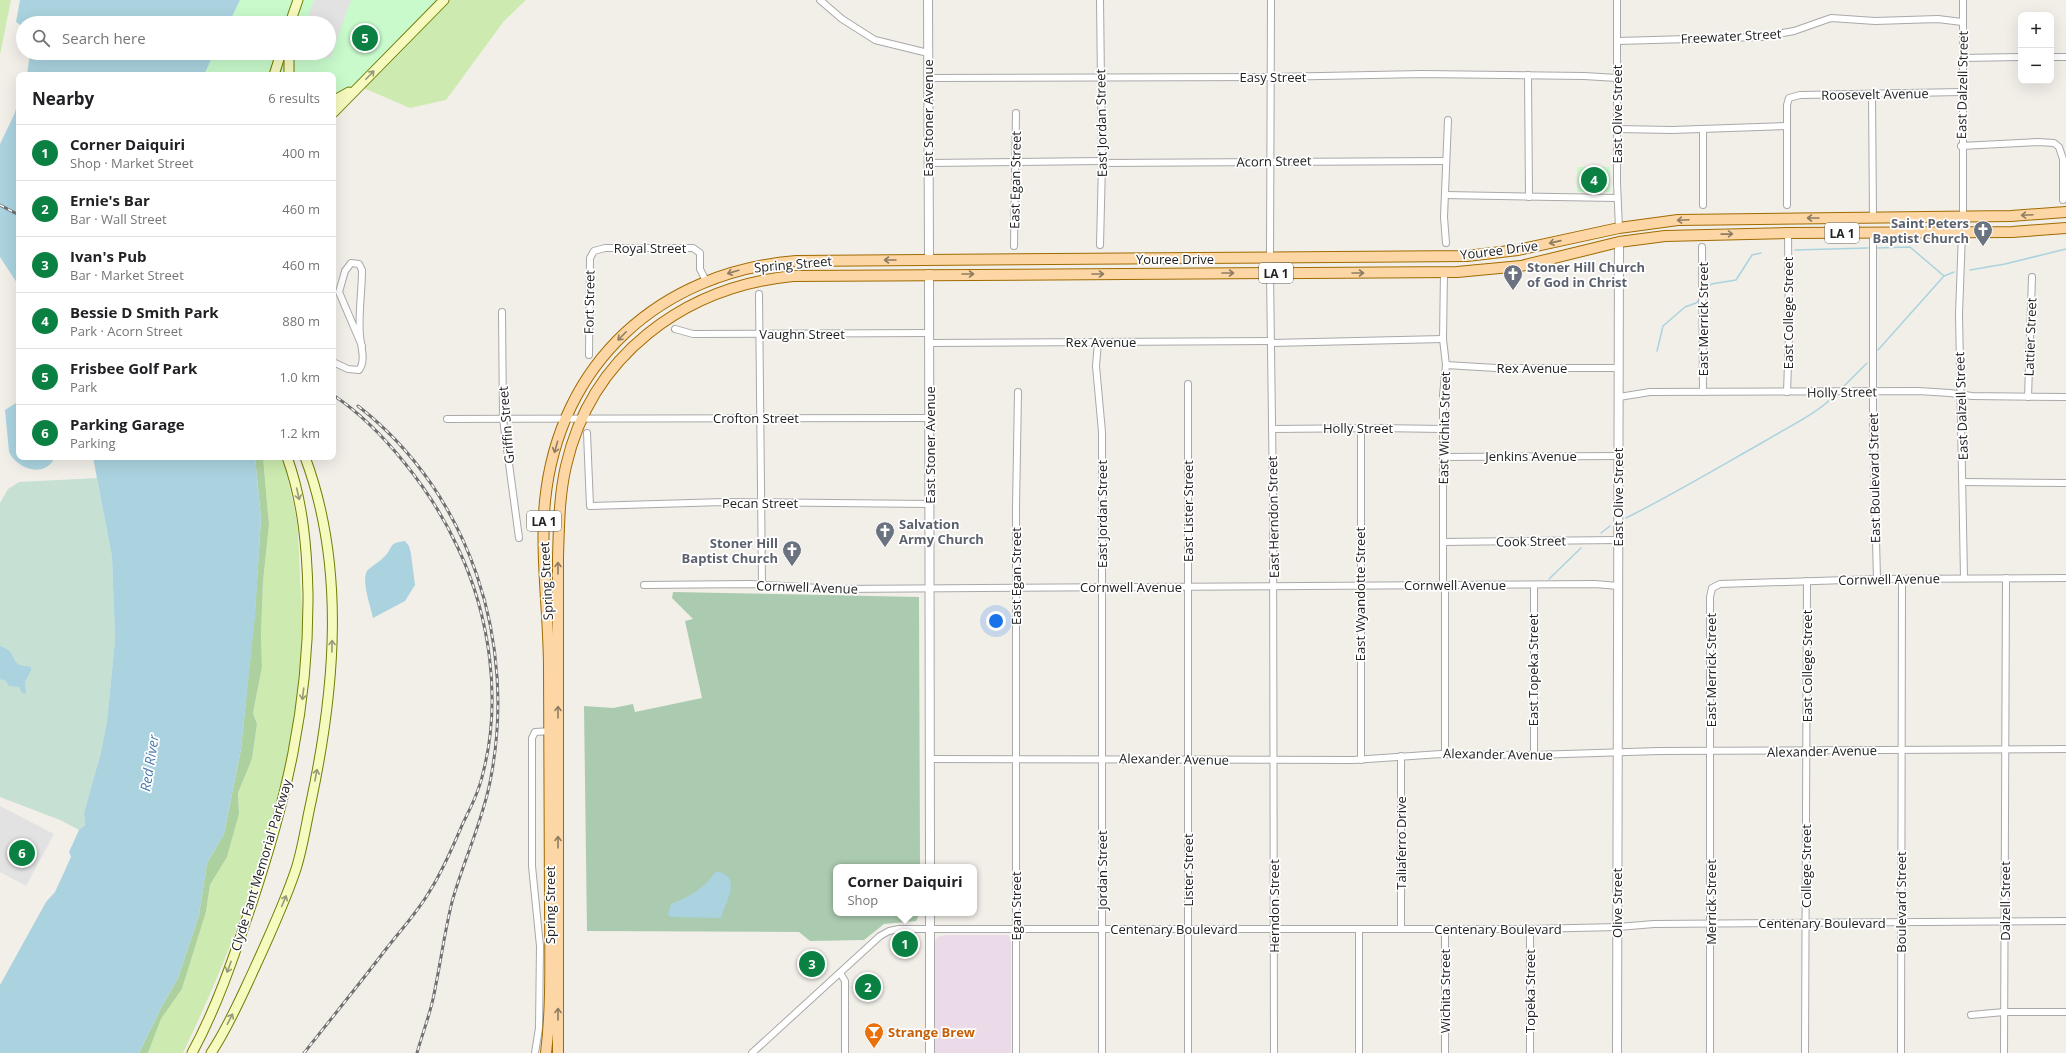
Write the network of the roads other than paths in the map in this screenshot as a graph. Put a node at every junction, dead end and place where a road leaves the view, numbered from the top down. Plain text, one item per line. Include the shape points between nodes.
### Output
1 (298, 0) edge
2 (444, 0) edge
3 (820, 0) edge
4 (928, 0) edge
5 (1100, 0) edge
6 (1271, 0) edge
7 (1617, 0) edge
8 (1963, 0) edge
9 (292, 16) edge
10 (295, 16) edge
11 (1962, 22) junction
12 (1617, 41) junction
13 (928, 52) junction
14 (2018, 57) edge
15 (2054, 57) edge
16 (2066, 57) edge
17 (1962, 58) junction
18 (279, 60) edge
19 (290, 60) edge
20 (275, 72) edge
21 (289, 72) edge
22 (1528, 75) junction
23 (1100, 77) junction
24 (1271, 77) junction
25 (928, 78) junction
26 (1617, 78) junction
27 (359, 86) junction
28 (1962, 92) junction
29 (1872, 94) junction
30 (336, 99) edge
31 (336, 110) edge
32 (1016, 113) dead end
33 (1448, 120) dead end
34 (1787, 126) junction
35 (1617, 129) junction
36 (1703, 130) junction
37 (1961, 146) junction
38 (1446, 161) junction
39 (1102, 162) junction
40 (1271, 162) junction
41 (928, 163) junction
42 (1016, 163) junction
43 (1445, 194) junction
44 (1529, 196) junction
45 (1617, 198) junction
46 (2062, 200) dead end
47 (1702, 205) dead end
48 (1787, 205) dead end
49 (2066, 212) edge
50 (1963, 217) junction
51 (1873, 218) junction
52 (1619, 228) junction
53 (2066, 228) edge
54 (1788, 233) junction
55 (1873, 233) junction
56 (1962, 233) junction
57 (1619, 242) junction
58 (1446, 243) dead end
59 (1100, 245) dead end
60 (1014, 246) dead end
61 (1702, 247) dead end
62 (594, 251) joint
63 (1270, 258) junction
64 (929, 260) junction
65 (1444, 272) junction
66 (1270, 273) junction
67 (930, 274) junction
68 (2032, 277) dead end
69 (706, 281) junction
70 (759, 294) dead end
71 (502, 312) dead end
72 (675, 329) dead end
73 (759, 333) junction
74 (930, 333) junction
75 (1443, 339) junction
76 (1098, 342) junction
77 (1271, 342) junction
78 (930, 343) junction
79 (362, 346) junction
80 (588, 355) dead end
81 (336, 363) edge
82 (1446, 365) junction
83 (1618, 368) junction
84 (1188, 384) dead end
85 (1874, 391) junction
86 (1018, 392) dead end
87 (1703, 392) junction
88 (1787, 392) junction
89 (1960, 395) junction
90 (1619, 397) junction
91 (2066, 397) edge
92 (2028, 398) junction
93 (760, 418) junction
94 (930, 418) junction
95 (447, 419) dead end
96 (503, 419) junction
97 (566, 419) junction
98 (582, 419) junction
99 (1361, 428) junction
100 (1272, 429) junction
101 (1444, 429) junction
102 (587, 433) dead end
103 (1618, 456) junction
104 (1443, 457) junction
105 (288, 460) edge
106 (306, 460) edge
107 (1963, 482) junction
108 (2066, 483) edge
109 (760, 503) junction
110 (930, 504) junction
111 (519, 538) dead end
112 (1618, 540) junction
113 (1443, 542) junction
114 (1964, 578) junction
115 (2006, 578) junction
116 (2066, 578) edge
117 (1877, 579) junction
118 (1902, 579) junction
119 (1807, 581) junction
120 (644, 585) dead end
121 (762, 585) junction
122 (1444, 585) junction
123 (1534, 585) junction
124 (1274, 586) junction
125 (1360, 586) junction
126 (1618, 586) junction
127 (1102, 587) junction
128 (1188, 587) junction
129 (1016, 588) junction
130 (1712, 588) joint
131 (930, 589) junction
132 (554, 731) junction
133 (2066, 749) edge
134 (2006, 750) junction
135 (1807, 751) junction
136 (1902, 751) junction
137 (1711, 752) junction
138 (1618, 753) junction
139 (1445, 754) junction
140 (1401, 756) junction
141 (1534, 756) junction
142 (930, 759) junction
143 (1016, 759) junction
144 (1102, 759) junction
145 (1188, 759) junction
146 (1274, 760) junction
147 (1361, 760) junction
148 (930, 864) edge
149 (930, 916) edge
150 (2066, 921) edge
151 (2005, 922) junction
152 (1806, 923) junction
153 (1901, 923) junction
154 (1710, 924) junction
155 (1618, 927) junction
156 (930, 929) junction
157 (1016, 929) junction
158 (1102, 929) junction
159 (1188, 929) junction
160 (1359, 929) junction
161 (1401, 929) junction
162 (1445, 929) junction
163 (1530, 929) junction
164 (1274, 930) junction
165 (840, 973) junction
166 (2004, 1012) junction
167 (2066, 1012) edge
168 (1971, 1015) dead end
169 (760, 1050) edge
170 (192, 1053) edge
171 (211, 1053) edge
172 (535, 1053) edge
173 (546, 1053) edge
174 (558, 1053) edge
175 (752, 1053) edge
176 (845, 1053) edge
177 (930, 1053) edge
178 (1016, 1053) edge
179 (1102, 1053) edge
180 (1188, 1053) edge
181 (1274, 1053) edge
182 (1359, 1053) edge
183 (1445, 1053) edge
184 (1530, 1053) edge
185 (1617, 1053) edge
186 (1710, 1053) edge
187 (1806, 1053) edge
188 (1901, 1053) edge
189 (2004, 1053) edge

1 - 9 main road
1 - 10 main road
27 -> 2 main road
3 - 13 street via 842,20 875,40
4 - 13 street, East Stoner Avenue
5 - 23 street, East Jordan Street
6 - 24 street
7 - 12 street, East Olive Street
8 - 11 street, East Dalzell Street
11 - 12 street, Freewater Street via 1938,19 1875,21 1831,18 1794,31 1761,37
11 - 17 street, East Dalzell Street
12 - 26 street, East Olive Street
13 - 25 street, East Stoner Avenue
14 - 17 street
15 - 16 street
17 - 28 street, East Dalzell Street
18 - 20 main road
19 - 21 main road
22 - 24 street, Easy Street
22 - 26 street, Easy Street
22 - 44 street
23 - 24 street, Easy Street
23 - 25 street, Easy Street
23 - 39 street, East Jordan Street
24 - 40 street
25 - 41 street, East Stoner Avenue
26 - 35 street, East Olive Street
27 - 30 main road
27 - 31 main road
28 - 29 street, Roosevelt Avenue
28 - 37 street, East Dalzell Street
29 - 34 street, Roosevelt Avenue via 1800,95 1789,98
29 - 51 street
32 - 42 street, East Egan Street
33 - 38 street
34 - 36 street
34 - 48 street
35 - 36 street
35 - 45 street, East Olive Street
36 - 47 street
37 - 46 street via 2054,143 2059,147 2063,159
37 - 50 street, East Dalzell Street
38 - 40 street, Acorn Street
38 - 43 street
39 - 40 street, Acorn Street
39 - 42 street, Acorn Street
39 - 59 street, East Jordan Street
40 - 63 street
41 - 42 street, Acorn Street
41 - 64 street, East Stoner Avenue
42 - 60 street, East Egan Street
43 - 44 street
43 - 58 street
44 - 45 street
45 - 52 street, East Olive Street
49 -> 50 main road, Youree Drive / LA 1
50 - 51 main road, Youree Drive / LA 1
50 - 56 main road
51 -> 52 main road, Youree Drive / LA 1 via 1703,219
52 - 57 main road
52 -> 63 main road, Youree Drive / LA 1 via 1518,250 1482,255
53 - 56 main road, Youree Drive / LA 1
54 - 55 main road, Youree Drive / LA 1
57 -> 54 main road, Youree Drive / LA 1 via 1690,235
54 - 88 street, East College Street via 1790,335
55 - 56 main road, Youree Drive / LA 1
55 - 85 street, East Boulevard Street
56 - 89 street, East Dalzell Street
57 - 65 main road, Youree Drive / LA 1 via 1521,266
57 - 83 street, East Olive Street
61 - 87 street, East Merrick Street
62 - 69 street, Royal Street via 605,248 693,248 700,253 700,269
62 - 80 street, Fort Street via 590,258
63 - 64 main road, Youree Drive / LA 1
63 - 66 main road
64 - 67 main road
64 -> 69 main road, Spring Street / LA 1 via 820,260 773,263
66 -> 65 main road, Youree Drive / LA 1
65 - 75 street, East Wichita Street
67 -> 66 main road, Youree Drive / LA 1
66 - 77 street, East Herndon Street
67 - 74 street, East Stoner Avenue
67 - 98 main road, Spring Street / LA 1 via 793,276 754,281 715,293 668,318 636,344 610,373
68 - 92 street, Lattier Street
69 -> 97 main road, Spring Street / LA 1 via 659,306 618,340 586,380
70 - 73 street
71 - 96 street, Griffin Street
72 - 73 street, Vaughn Street via 693,334
73 - 74 street, Vaughn Street
73 - 93 street
74 - 78 street, East Stoner Avenue
75 - 77 street, Rex Avenue
75 - 82 street, East Wichita Street
76 - 77 street, Rex Avenue
76 - 78 street, Rex Avenue
76 - 127 street, East Jordan Street via 1096,366 1102,432
77 - 100 street, East Herndon Street
78 - 94 street, East Stoner Avenue
79 - 79 street via 339,292 345,270 355,262 362,270 359,316
79 - 81 street via 362,366 359,370 348,369
82 - 83 street, Rex Avenue via 1496,368
82 - 101 street, East Wichita Street via 1443,395
83 - 90 street, East Olive Street
84 - 128 street, East Lister Street
85 - 88 street, Holly Street
85 - 89 street, Holly Street
85 - 117 street, East Boulevard Street
86 - 129 street, East Egan Street
87 - 88 street, Holly Street
87 - 90 street, Holly Street via 1650,392
89 - 92 street, Holly Street
89 - 107 street, East Dalzell Street
90 - 103 street, East Olive Street
91 - 92 street, Holly Street
93 - 94 street, Crofton Street
93 - 98 street, Crofton Street
93 - 109 street
94 - 110 street, East Stoner Avenue
95 - 96 street
96 - 97 street
96 - 111 street, Griffin Street
97 - 98 street, Crofton Street
97 -> 132 main road, Spring Street / LA 1 via 552,461 544,514
132 -> 98 main road, Spring Street / LA 1 via 559,516 566,465
99 - 100 street, Holly Street
99 - 101 street, Holly Street
99 - 125 street, East Wyandotte Street
100 - 124 street, East Herndon Street
101 - 104 street, East Wichita Street
102 - 109 street, Pecan Street via 590,506
103 - 104 street, Jenkins Avenue
103 - 112 street, East Olive Street
104 - 113 street, East Wichita Street
105 -> 170 main road, Clyde Fant Memorial Parkway via 301,507 308,577 307,651 300,718 287,784 257,888 228,971
171 -> 106 main road, Clyde Fant Memorial Parkway via 244,991 287,892 303,842 320,758 331,671 331,584 324,523
107 - 108 street
107 - 114 street, East Dalzell Street
109 - 110 street, Pecan Street
109 - 121 street
110 - 131 street, East Stoner Avenue
112 - 113 street, Cook Street
112 - 126 street, East Olive Street
113 - 122 street, East Wichita Street
114 - 115 street, Cornwell Avenue
114 - 118 street, Cornwell Avenue
115 - 116 street, Cornwell Avenue
115 - 134 street
117 - 118 street, Cornwell Avenue
117 - 119 street, Cornwell Avenue
118 - 136 street
119 - 130 street, Cornwell Avenue via 1720,584
119 - 135 street, East College Street
120 - 121 street, Cornwell Avenue
121 - 131 street, Cornwell Avenue via 837,589
122 - 123 street, Cornwell Avenue
122 - 125 street, Cornwell Avenue
122 - 139 street, East Wichita Street
123 - 126 street, Cornwell Avenue
123 - 141 street, East Topeka Street
124 - 125 street, Cornwell Avenue
124 - 128 street, Cornwell Avenue
124 - 146 street, East Herndon Street
125 - 147 street, East Wyandotte Street
126 - 138 street, East Olive Street
127 - 128 street, Cornwell Avenue
127 - 129 street, Cornwell Avenue
127 - 144 street, East Jordan Street
128 - 145 street, East Lister Street
129 - 131 street, Cornwell Avenue
129 - 143 street, East Egan Street
130 - 137 street, East Merrick Street
131 - 142 street, East Stoner Avenue
132 - 172 street via 536,732 532,738 532,866 540,946 539,1028
132 - 173 main road, Spring Street / LA 1 via 549,1017
174 -> 132 main road, Spring Street / LA 1
133 - 134 street, Alexander Avenue
134 - 136 street, Alexander Avenue
134 - 151 street, Dalzell Street
135 - 136 street, Alexander Avenue
135 - 137 street, Alexander Avenue
135 - 152 street, College Street
136 - 153 street, Boulevard Street
137 - 138 street, Alexander Avenue
137 - 154 street, Merrick Street
138 - 141 street, Alexander Avenue
138 - 155 street, Olive Street
139 - 140 street, Alexander Avenue
139 - 141 street, Alexander Avenue
140 - 147 street, Alexander Avenue
140 - 161 street, Taliaferro Drive
142 - 143 street, Alexander Avenue
142 - 148 street, East Stoner Avenue
143 - 144 street, Alexander Avenue
143 - 157 street, Egan Street
144 - 145 street, Alexander Avenue
144 - 158 street, Jordan Street
145 - 146 street, Alexander Avenue
145 - 159 street, Lister Street
146 - 147 street, Alexander Avenue
146 - 164 street, Herndon Street
149 - 156 street
150 - 151 street, Centenary Boulevard
151 - 153 street, Centenary Boulevard
151 - 166 street, Dalzell Street
152 - 153 street, Centenary Boulevard
152 - 154 street, Centenary Boulevard
152 - 187 street, College Street
153 - 188 street, Boulevard Street
154 - 155 street, Centenary Boulevard
154 - 186 street, Merrick Street
155 - 163 street, Centenary Boulevard
155 - 185 street, Olive Street
156 - 157 street, Centenary Boulevard
156 - 165 street, Centenary Boulevard via 899,929 884,934
156 - 177 street
157 - 158 street, Centenary Boulevard
157 - 178 street, Egan Street
158 - 159 street, Centenary Boulevard
158 - 179 street, Jordan Street
159 - 164 street, Centenary Boulevard
159 - 180 street, Lister Street
160 - 161 street, Centenary Boulevard
160 - 164 street, Centenary Boulevard
160 - 182 street
161 - 162 street, Centenary Boulevard
162 - 163 street, Centenary Boulevard
162 - 183 street, Wichita Street
163 - 184 street, Topeka Street
164 - 181 street, Herndon Street
165 - 169 street, Centenary Boulevard
165 - 176 street via 845,981
166 - 167 street
166 - 168 street
166 - 189 street, Dalzell Street
169 - 175 street, Centenary Boulevard

